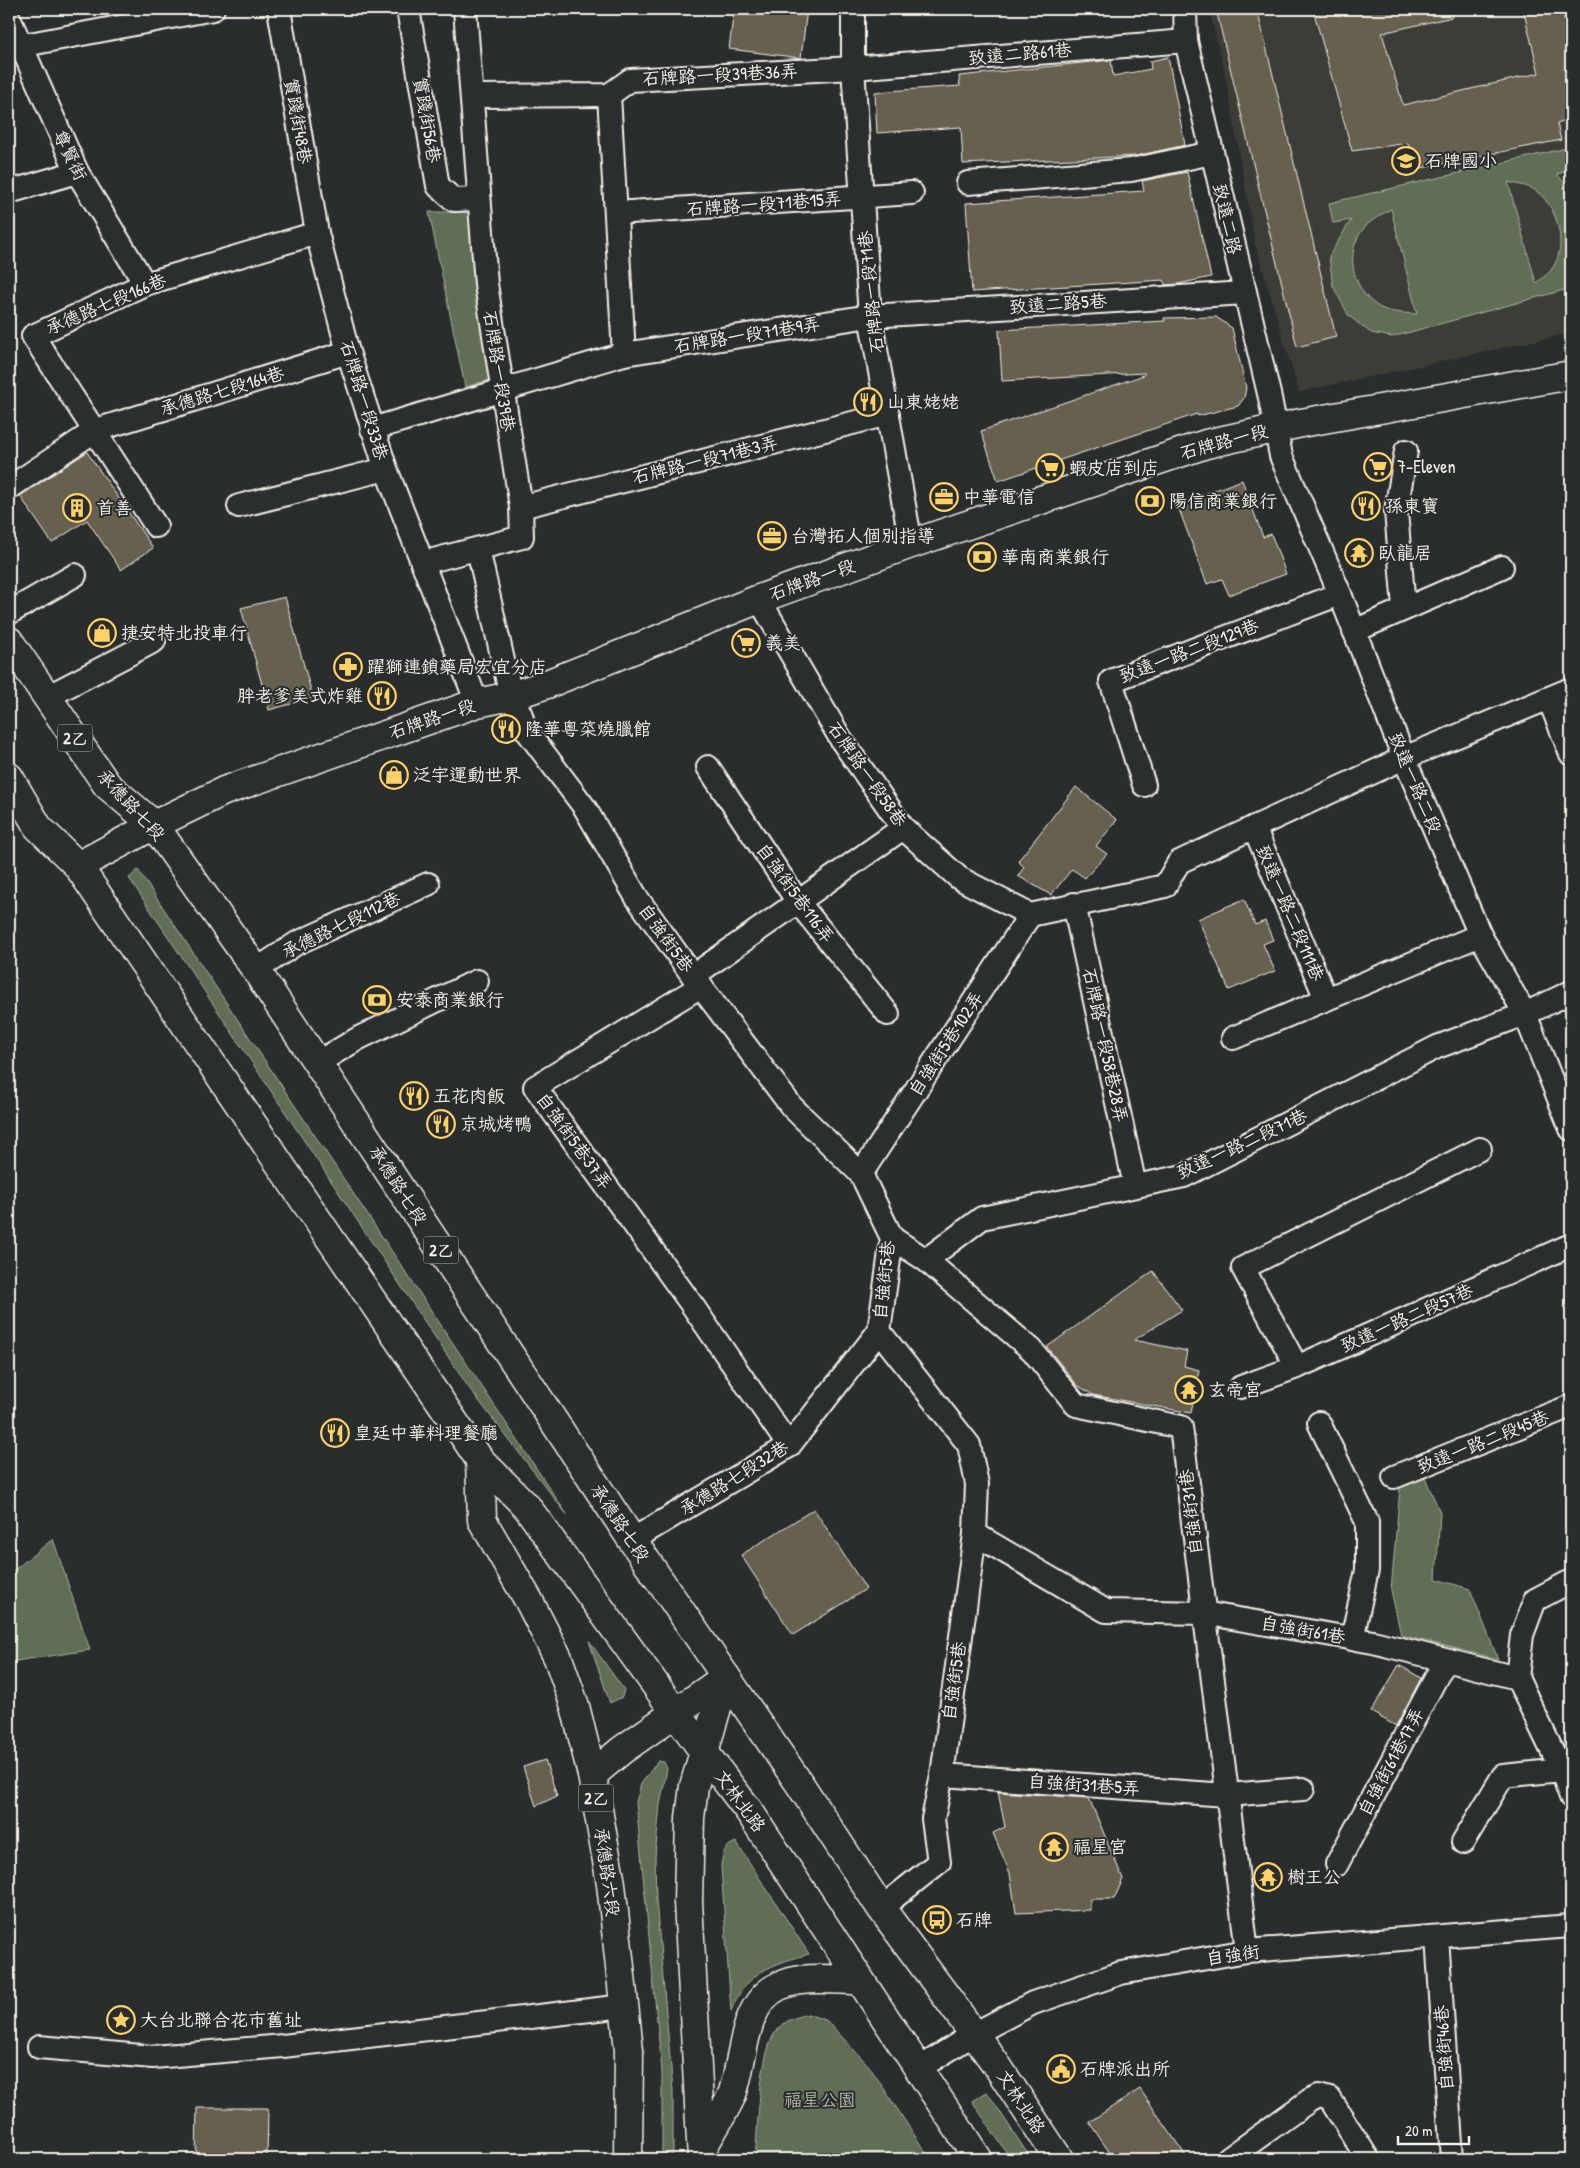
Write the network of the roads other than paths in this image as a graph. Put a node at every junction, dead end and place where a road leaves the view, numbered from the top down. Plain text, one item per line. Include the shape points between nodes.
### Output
1 (213, 9) edge
2 (279, 9) edge
3 (408, 9) edge
4 (465, 9) edge
5 (853, 9) edge
6 (1185, 9) edge
7 (9, 18) edge
8 (1186, 41) junction
9 (14, 47) edge
10 (853, 68) junction
11 (609, 95) junction
12 (472, 96) junction
13 (1212, 153) junction
14 (77, 172) junction
15 (968, 183) dead end
16 (9, 192) edge
17 (912, 193) dead end
18 (862, 198) junction
19 (478, 199) junction
20 (616, 213) junction
21 (317, 233) junction
22 (145, 284) junction
23 (1245, 293) junction
24 (870, 316) junction
25 (348, 352) junction
26 (624, 354) junction
27 (1571, 375) edge
28 (502, 391) junction
29 (888, 414) junction
30 (1276, 428) junction
31 (96, 430) junction
32 (372, 430) junction
33 (1406, 452) dead end
34 (386, 469) junction
35 (9, 488) edge
36 (240, 506) dead end
37 (521, 507) junction
38 (156, 526) dead end
39 (911, 544) junction
40 (478, 549) junction
41 (422, 563) junction
42 (1502, 567) dead end
43 (75, 575) dead end
44 (1340, 594) junction
45 (758, 600) junction
46 (1404, 608) junction
47 (9, 613) edge
48 (1354, 630) junction
49 (9, 641) edge
50 (154, 641) dead end
51 (1571, 689) edge
52 (511, 696) junction
53 (47, 697) junction
54 (1549, 699) junction
55 (476, 703) junction
56 (1571, 754) edge
57 (1404, 758) junction
58 (708, 767) dead end
59 (9, 777) edge
60 (1144, 785) dead end
61 (154, 825) junction
62 (1254, 827) junction
63 (903, 828) junction
64 (78, 866) junction
65 (428, 884) dead end
66 (798, 902) junction
67 (1074, 904) junction
68 (1030, 915) junction
69 (1480, 935) junction
70 (256, 970) junction
71 (477, 981) dead end
72 (697, 981) junction
73 (1571, 992) edge
74 (1326, 999) junction
75 (888, 1014) dead end
76 (1525, 1014) junction
77 (1233, 1038) dead end
78 (317, 1063) junction
79 (1571, 1129) edge
80 (1480, 1149) dead end
81 (861, 1174) junction
82 (1135, 1186) junction
83 (892, 1238) junction
84 (1571, 1245) edge
85 (926, 1260) junction
86 (879, 1331) junction
87 (1297, 1367) junction
88 (1241, 1387) dead end
89 (1571, 1406) edge
90 (1320, 1422) dead end
91 (789, 1446) junction
92 (480, 1460) junction
93 (1394, 1477) dead end
94 (975, 1534) junction
95 (632, 1540) junction
96 (1571, 1581) edge
97 (1203, 1613) junction
98 (1352, 1639) junction
99 (1445, 1661) junction
100 (726, 1677) junction
101 (1517, 1678) junction
102 (676, 1712) junction
103 (704, 1752) junction
104 (1566, 1769) edge
105 (592, 1775) junction
106 (942, 1775) junction
107 (1302, 1789) dead end
108 (1227, 1795) junction
109 (1571, 1798) edge
110 (1463, 1842) dead end
111 (1337, 1864) dead end
112 (880, 1908) junction
113 (1571, 1926) edge
114 (1437, 1936) junction
115 (1247, 1951) junction
116 (859, 1980) junction
117 (624, 2006) junction
118 (974, 2034) junction
119 (39, 2047) dead end
120 (918, 2069) junction
121 (703, 2153) edge
122 (628, 2159) edge
123 (978, 2159) edge
124 (1059, 2159) edge
125 (1228, 2159) edge
126 (1368, 2159) edge
127 (1452, 2159) edge

1 - 9 street
2 - 21 street, 實踐街48巷
3 - 19 street, 實踐街56巷 via 438,186 454,200
4 - 12 street, 石牌路一段39巷
5 - 10 street, 石牌路一段71巷
6 - 8 street, 致遠二路
7 - 9 street, 尊賢街
8 - 10 street, 致遠二路61巷
8 - 13 street, 致遠二路
9 - 14 street, 尊賢街
10 - 11 street, 石牌路一段39巷36弄 via 630,80
10 - 18 street, 石牌路一段71巷
11 - 12 street
11 - 20 street
12 - 19 street, 石牌路一段39巷
13 - 15 street via 1131,170
13 - 23 street, 致遠二路
14 - 16 street
14 - 22 street, 尊賢街
17 - 18 street, 石牌路一段71巷15弄
18 - 20 street, 石牌路一段71巷15弄
18 - 24 street, 石牌路一段71巷
19 - 28 street, 石牌路一段39巷 via 486,284
20 - 26 street
21 - 22 street, 承德路七段166巷
21 - 25 street, 石牌路一段33巷
22 - 31 street, 承德路七段166巷 via 33,336
23 - 24 street, 致遠二路5巷
23 - 30 street, 致遠二路
24 - 26 street, 石牌路一段71巷9弄
24 - 29 street, 石牌路一段71巷
25 - 31 street, 承德路七段164巷
25 - 32 street, 石牌路一段33巷
26 - 28 street, 石牌路一段71巷9弄
27 - 30 main road, 石牌路一段
28 - 32 street, 石牌路一段71巷9弄
28 - 37 street, 石牌路一段39巷
29 - 37 street, 石牌路一段71巷3弄
29 - 39 street, 石牌路一段71巷
30 - 39 main road, 石牌路一段 via 1206,444
30 - 44 street, 致遠一路二段 via 1281,456
31 - 35 street, 承德路七段164巷
31 - 38 street
32 - 34 street, 石牌路一段33巷
33 - 46 street via 1396,511
34 - 36 street
34 - 41 street, 石牌路一段33巷
37 - 40 street, 石牌路一段39巷 via 522,537
39 - 45 main road, 石牌路一段
40 - 41 street
40 - 52 street
41 - 55 street, 石牌路一段33巷
42 - 46 street
43 - 47 street
44 - 48 street, 致遠一路二段
44 - 60 street, 致遠一路二段129巷 via 1111,681
45 - 52 main road, 石牌路一段
45 - 63 street, 石牌路一段58巷 via 842,741
46 - 48 street
48 - 57 street, 致遠一路二段
49 - 53 main road, 承德路七段 / 2乙
50 - 53 street
51 - 54 street, 致遠一路二段111巷
52 - 55 main road, 石牌路一段
52 - 72 street, 自強街5巷 via 524,727 585,808 637,898
53 - 61 main road, 承德路七段 / 2乙 via 107,785
54 - 56 street
54 - 57 street, 致遠一路二段111巷
55 - 61 main road, 石牌路一段 via 224,791
57 - 62 street, 致遠一路二段111巷
57 - 69 street, 致遠一路二段
58 - 66 street, 自強街5巷116弄
59 - 64 main road via 38,827
61 - 64 main road, 石牌路一段
61 - 70 main road, 承德路七段 / 2乙
62 - 67 street, 致遠一路二段111巷 via 1179,862 1165,886
62 - 74 street, 致遠一路二段111巷
63 - 66 street
63 - 68 street, 石牌路一段58巷 via 959,878
64 - 92 main road
65 - 70 street, 承德路七段112巷 via 297,943
66 - 72 street
66 - 75 street, 自強街5巷116弄
67 - 68 street
67 - 82 street, 石牌路一段58巷28弄
68 - 81 street, 自強街5巷102弄
69 - 74 street
69 - 76 street, 致遠一路二段
70 - 78 main road, 承德路七段 / 2乙
71 - 78 street via 359,1038
72 - 81 street, 自強街5巷 via 792,1106
72 - 91 street, 自強街5巷37弄 via 535,1087 692,1304
73 - 76 street, 致遠一路二段71巷
74 - 77 street
76 - 79 street, 致遠一路二段
76 - 82 street, 致遠一路二段71巷 via 1437,1048 1184,1176
78 - 95 main road, 承德路七段 / 2乙
80 - 87 street via 1243,1268
81 - 83 street, 自強街5巷
82 - 85 street, 致遠一路二段71巷 via 982,1218
83 - 85 street, 自強街31巷
83 - 86 street, 自強街5巷
84 - 87 street, 致遠一路二段57巷
85 - 97 street, 自強街31巷 via 1032,1350 1076,1405 1181,1427
86 - 91 street, 承德路七段32巷
86 - 94 street, 自強街5巷 via 969,1446 977,1484
87 - 88 street, 致遠一路二段57巷
89 - 93 street, 致遠一路二段45巷
90 - 98 street via 1367,1522 1367,1570
91 - 95 street, 承德路七段32巷
92 - 102 main road, 文林北路 via 527,1507
92 - 105 main road, 承德路六段 / 2乙 via 482,1520 558,1658 575,1706
94 - 97 street, 自強街61巷 via 1106,1611
94 - 106 street, 自強街5巷
95 - 100 main road, 承德路七段 / 2乙
96 - 101 street via 1535,1600 1522,1635
97 - 98 street, 自強街61巷
97 - 108 street, 自強街31巷
98 - 99 street, 自強街61巷
99 - 101 street, 自強街61巷
99 - 111 street, 自強街61巷17弄
100 - 102 main road
100 - 103 main road
100 - 112 main road, 文林北路
101 - 104 street
102 - 103 main road, 文林北路
102 - 105 main road
103 - 116 main road, 文林北路 via 749,1811
103 - 121 main road via 694,1786 690,1818 688,1902
104 - 109 street
104 - 110 street via 1503,1776
105 - 117 main road, 承德路六段 / 2乙 via 611,1884
106 - 108 street, 自強街31巷5弄
106 - 112 street, 自強街5巷 via 933,1819 939,1862
107 - 108 street, 自強街31巷5弄
108 - 115 street, 自強街31巷
112 - 118 main road, 文林北路
113 - 114 street, 自強街
114 - 115 street, 自強街
114 - 127 street, 自強街46巷
115 - 118 street, 自強街 via 1121,1973 1033,2003
116 - 120 main road, 文林北路
116 - 121 main road via 802,1981 779,1986 760,2000 746,2034 731,2096
117 - 119 street via 283,2046 153,2057
117 - 122 main road, 承德路六段 / 2乙 via 629,2050
118 - 120 street, 自強街
118 - 124 main road, 文林北路
120 - 123 main road, 文林北路
125 - 126 street via 1319,2096 1330,2099

